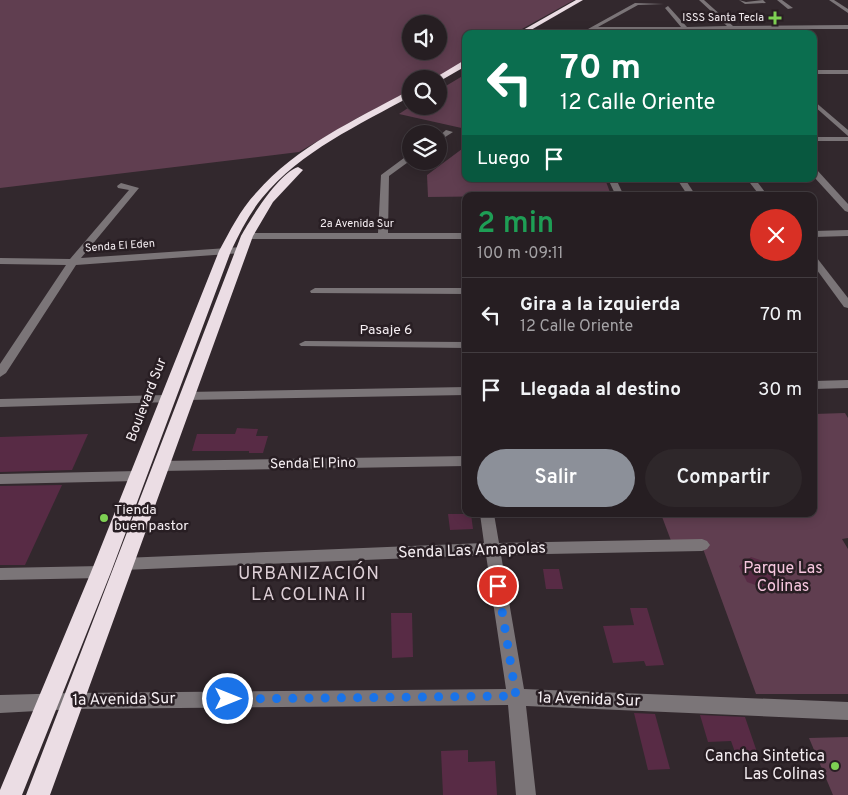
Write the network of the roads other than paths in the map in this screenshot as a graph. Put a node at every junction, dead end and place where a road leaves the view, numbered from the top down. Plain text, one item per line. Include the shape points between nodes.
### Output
1 (701, 0) edge
2 (741, 0) edge
3 (760, 0) edge
4 (779, 0) edge
5 (831, 0) edge
6 (582, 2) edge
7 (662, 4) dead end
8 (668, 8) dead end
9 (790, 8) dead end
10 (848, 11) edge
11 (731, 27) junction
12 (760, 27) junction
13 (848, 27) edge
14 (648, 28) junction
15 (684, 28) junction
16 (591, 29) joint
17 (527, 30) edge
18 (539, 30) edge
19 (645, 30) edge
20 (686, 30) edge
21 (734, 30) edge
22 (763, 30) edge
23 (462, 65) edge
24 (817, 72) edge
25 (848, 72) edge
26 (447, 73) edge
27 (462, 73) edge
28 (447, 82) edge
29 (402, 98) edge
30 (817, 106) edge
31 (402, 107) edge
32 (817, 132) edge
33 (846, 133) edge
34 (817, 139) edge
35 (848, 139) edge
36 (402, 163) edge
37 (817, 175) edge
38 (752, 182) edge
39 (121, 186) dead end
40 (761, 192) edge
41 (848, 209) edge
42 (848, 233) edge
43 (817, 234) edge
44 (247, 236) junction
45 (383, 236) junction
46 (462, 236) edge
47 (242, 250) junction
48 (225, 251) junction
49 (0, 261) edge
50 (73, 262) junction
51 (817, 264) edge
52 (462, 290) edge
53 (315, 291) dead end
54 (848, 305) edge
55 (305, 344) dead end
56 (462, 344) edge
57 (0, 373) edge
58 (848, 384) edge
59 (817, 385) edge
60 (462, 391) edge
61 (177, 398) junction
62 (0, 403) edge
63 (462, 462) edge
64 (160, 466) junction
65 (138, 476) junction
66 (0, 478) edge
67 (488, 517) edge
68 (702, 545) dead end
69 (493, 549) junction
70 (123, 564) junction
71 (101, 572) junction
72 (0, 574) edge
73 (516, 696) junction
74 (74, 700) junction
75 (47, 703) junction
76 (0, 704) edge
77 (848, 711) edge
78 (10, 795) edge
79 (38, 795) edge
80 (526, 795) edge

1 - 11 street
2 - 3 street via 764,3
4 - 9 street
5 - 10 street
6 - 17 highway
6 - 18 highway
7 - 16 street via 637,4
8 - 15 street
11 - 12 street
11 - 15 street
11 - 21 street
12 - 13 street
12 - 22 street
14 - 15 street
14 - 16 street
14 - 19 street
15 - 20 street
23 - 26 highway
24 - 25 street
27 - 28 highway
29 - 48 highway, Boulevard Sur via 324,141 278,174 251,203
30 - 33 street
31 - 44 highway, Boulevard Sur via 298,169 267,201
32 - 33 street
34 - 35 street
36 - 45 street via 386,175
37 - 41 street
38 - 40 street
39 - 50 street via 135,188
42 - 43 street
44 - 45 street, 2a Avenida Sur
44 - 47 highway, Boulevard Sur
45 - 46 street, 2a Avenida Sur
47 - 48 street, Senda El Eden
47 - 61 highway, Boulevard Sur
48 - 50 street, Senda El Eden
48 - 61 highway, Boulevard Sur
49 - 50 street, Senda El Eden
50 - 57 street
51 - 54 street
52 - 53 street
55 - 56 street, Pasaje 6
58 - 59 street
60 - 61 street
61 - 62 street
61 - 64 highway, Boulevard Sur
61 - 65 highway, Boulevard Sur
63 - 64 street, Senda El Pino
64 - 70 highway, Boulevard Sur
65 - 66 street
65 - 71 highway, Boulevard Sur
67 - 69 street
68 - 69 street, Senda Las Amapolas
69 - 70 street, Senda Las Amapolas
69 - 73 street
70 - 74 highway, Boulevard Sur
71 - 72 street
71 - 75 highway, Boulevard Sur
73 - 74 street, 1a Avenida Sur
73 - 77 street, 1a Avenida Sur
73 - 80 street
74 - 75 street, 1a Avenida Sur
74 - 79 highway, Boulevard Sur
75 - 76 street, 1a Avenida Sur
75 - 78 highway, Boulevard Sur

